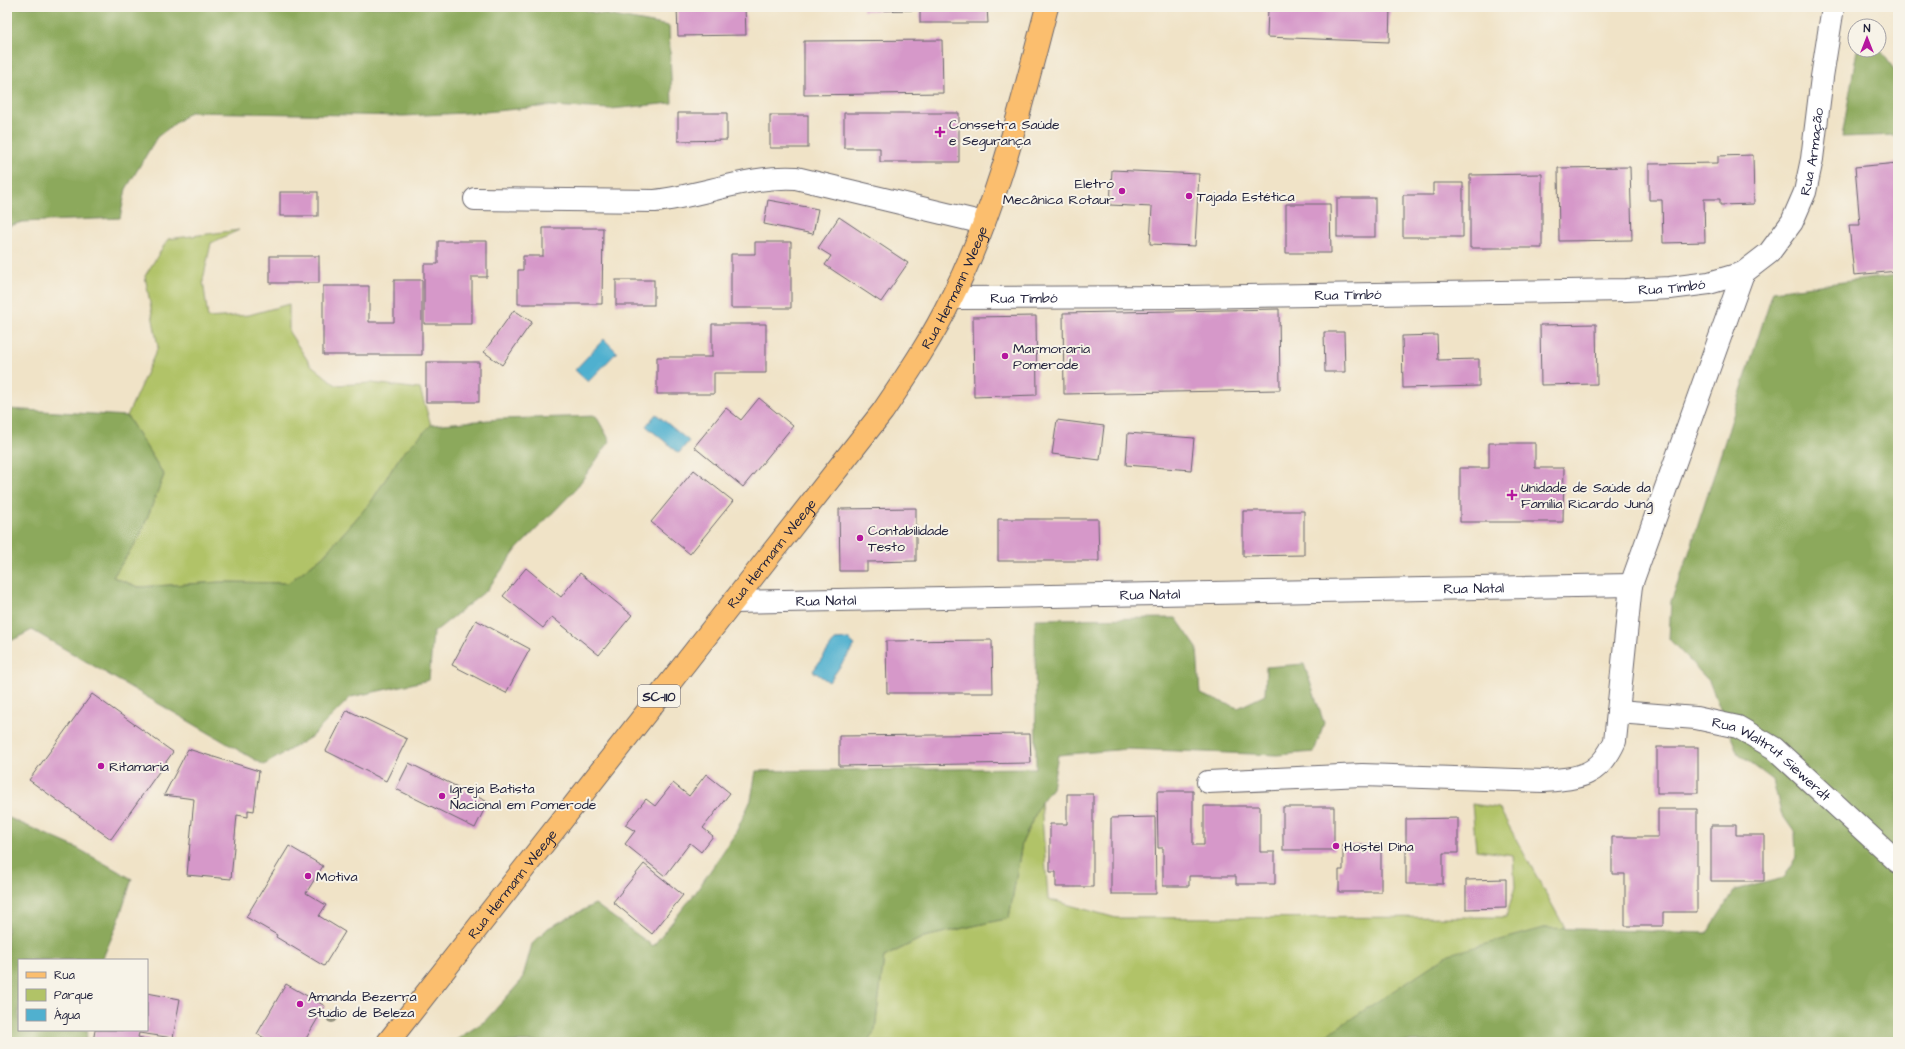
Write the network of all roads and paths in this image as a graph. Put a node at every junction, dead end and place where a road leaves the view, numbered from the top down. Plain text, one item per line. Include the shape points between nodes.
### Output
1 (1047, 7) edge
2 (1833, 7) edge
3 (475, 199) dead end
4 (984, 223) junction
5 (1743, 273) junction
6 (952, 298) junction
7 (1631, 585) junction
8 (734, 602) junction
9 (1618, 712) junction
10 (1208, 782) dead end
11 (1898, 862) edge
12 (388, 1042) edge

1 - 4 main road, Rua Hermann Weege / SC-110 via 1006,157
2 - 5 street, Rua Armação via 1805,192 1792,222 1769,253
3 - 4 street via 673,199 750,180 777,177 796,178
4 - 6 main road, Rua Hermann Weege / SC-110
5 - 6 street, Rua Timbó via 1709,283 1626,290 1180,298
5 - 7 street
6 - 8 main road, Rua Hermann Weege / SC-110 via 918,358 883,411
7 - 8 street, Rua Natal
7 - 9 street
8 - 12 main road, Rua Hermann Weege / SC-110
9 - 10 street via 1614,742 1607,758 1591,772 1570,779 1544,781 1362,775
9 - 11 street, Rua Waltrut Siewerdt via 1696,718 1738,727 1774,748

